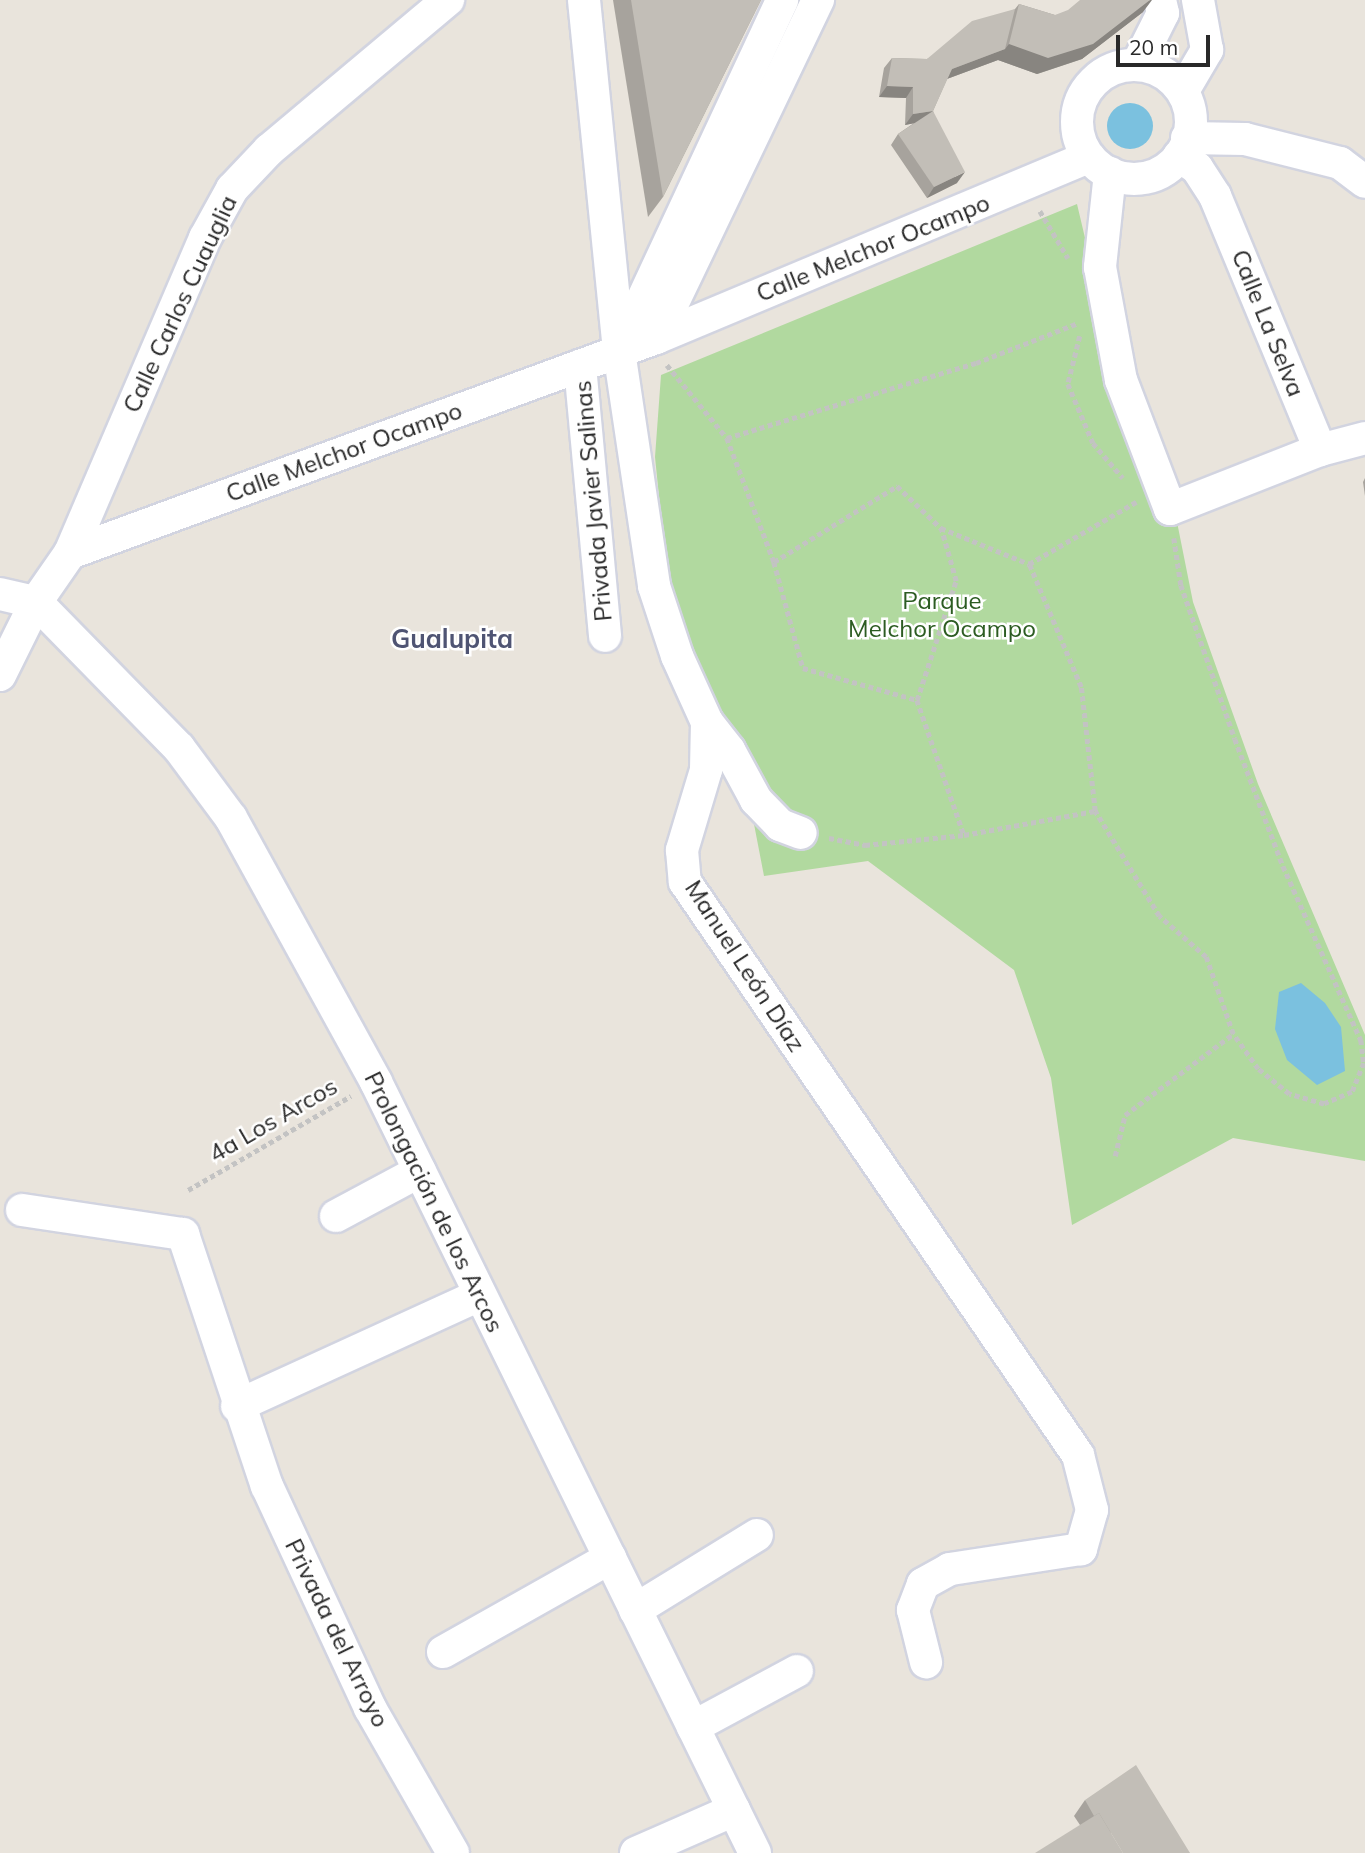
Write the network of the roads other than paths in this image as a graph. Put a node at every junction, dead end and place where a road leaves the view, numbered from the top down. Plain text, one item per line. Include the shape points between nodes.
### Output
1 (448, 0) edge
2 (583, 0) edge
3 (782, 0) edge
4 (818, 0) edge
5 (1160, 0) edge
6 (1198, 0) edge
7 (1136, 65) junction
8 (1182, 91) junction
9 (1183, 147) junction
10 (1352, 157) edge
11 (1100, 165) junction
12 (1152, 176) junction
13 (1365, 182) edge
14 (1215, 196) junction
15 (640, 343) junction
16 (580, 366) junction
17 (1365, 438) edge
18 (1320, 450) junction
19 (70, 553) junction
20 (0, 594) edge
21 (36, 602) junction
22 (605, 636) dead end
23 (0, 675) edge
24 (707, 722) junction
25 (801, 832) road end
26 (420, 1171) junction
27 (22, 1210) dead end
28 (336, 1216) dead end
29 (480, 1295) junction
30 (237, 1406) junction
31 (757, 1535) dead end
32 (610, 1558) junction
33 (635, 1610) junction
34 (443, 1652) dead end
35 (926, 1662) dead end
36 (797, 1671) dead end
37 (693, 1727) junction
38 (734, 1811) junction
39 (453, 1853) edge
40 (636, 1853) edge
41 (755, 1853) edge

1 - 19 street, Calle Carlos Cuauglia via 269,150 232,189 205,238
2 - 15 street
3 - 15 street
4 - 15 street
5 - 7 street via 1163,13
6 - 8 street via 1207,50
7 - 8 street via 1154,68
7 - 11 street via 1110,71 1087,88 1076,123
8 - 9 street via 1189,105
9 - 10 street via 1245,139
9 - 12 street
9 - 14 street, Calle La Selva
10 - 13 street
11 - 12 street via 1135,179
11 - 15 street, Calle Melchor Ocampo via 1025,185
11 - 18 street via 1100,267 1121,380 1170,509
12 - 14 street
14 - 18 street, Calle La Selva
15 - 16 street, Calle Melchor Ocampo
15 - 24 street, Manuel León Díaz via 654,586 677,656
16 - 19 street, Calle Melchor Ocampo
16 - 22 street, Privada Javier Salinas
17 - 18 street
19 - 21 street, Calle Carlos Cuauglia
20 - 21 street
21 - 23 street, Calle Carlos Cuauglia
21 - 26 street, Prolongación de los Arcos via 179,748 231,818
24 - 25 street via 729,750 756,800 780,825
24 - 35 street, Manuel León Díaz via 706,770 682,850 685,882 1078,1455 1092,1510 1081,1549 950,1569 923,1584 913,1610
26 - 28 street
26 - 29 street, Prolongación de los Arcos
27 - 30 street, Privada del Arroyo via 183,1234
29 - 30 street
29 - 32 street, Prolongación de los Arcos
30 - 39 street, Privada del Arroyo via 267,1486 370,1707
31 - 33 street
32 - 33 street, Prolongación de los Arcos
32 - 34 street
33 - 37 street, Prolongación de los Arcos
36 - 37 street
37 - 38 street, Prolongación de los Arcos
38 - 40 street
38 - 41 street, Prolongación de los Arcos

